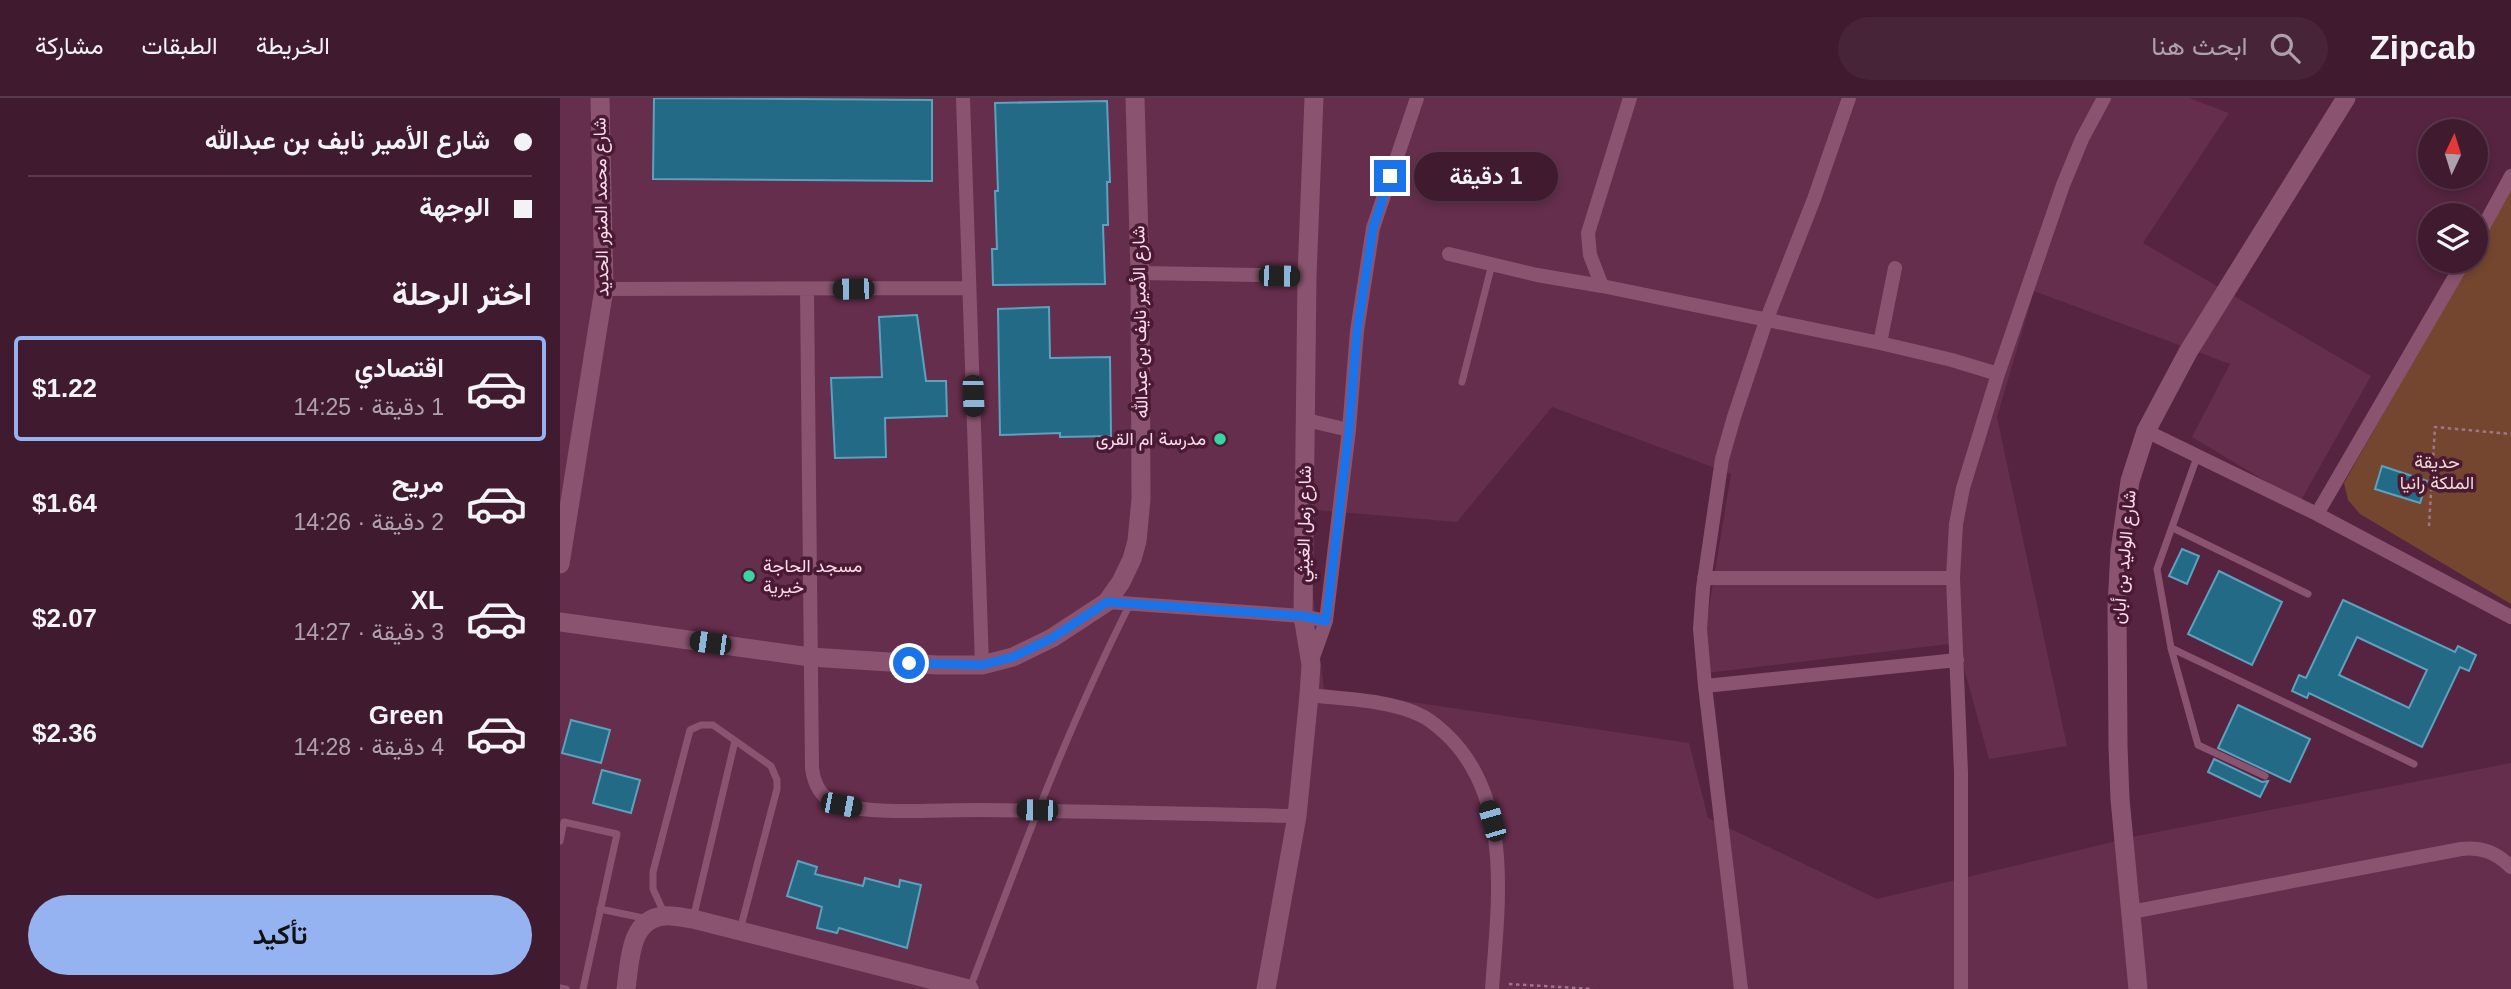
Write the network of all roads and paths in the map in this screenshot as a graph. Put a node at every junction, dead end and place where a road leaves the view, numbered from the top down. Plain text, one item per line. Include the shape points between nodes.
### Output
1 (600, 98) edge
2 (963, 98) edge
3 (1135, 98) edge
4 (1314, 98) edge
5 (1417, 98) edge
6 (1630, 98) edge
7 (1849, 98) edge
8 (2104, 98) edge
9 (2346, 98) edge
10 (2511, 176) edge
11 (2488, 218) edge
12 (1449, 254) dead end
13 (1492, 264) junction
14 (1895, 268) dead end
15 (1140, 273) junction
16 (2457, 273) edge
17 (1307, 276) junction
18 (1602, 286) junction
19 (969, 288) junction
20 (604, 289) junction
21 (807, 290) junction
22 (1766, 321) junction
23 (1880, 343) junction
24 (1998, 374) junction
25 (1462, 382) dead end
26 (1306, 420) junction
27 (1349, 430) junction
28 (2146, 431) junction
29 (2511, 434) edge
30 (2198, 456) junction
31 (2317, 514) junction
32 (2429, 526) dead end
33 (2173, 528) junction
34 (560, 564) edge
35 (1704, 578) junction
36 (1953, 578) junction
37 (2308, 594) dead end
38 (1107, 602) junction
39 (1130, 604) junction
40 (1303, 616) junction
41 (2511, 617) edge
42 (1326, 621) junction
43 (560, 622) edge
44 (2171, 648) junction
45 (810, 657) junction
46 (1957, 660) junction
47 (982, 665) junction
48 (1311, 665) junction
49 (1705, 686) junction
50 (1310, 695) junction
51 (735, 741) junction
52 (2414, 764) dead end
53 (2264, 776) dead end
54 (1037, 810) junction
55 (1297, 816) junction
56 (560, 841) edge
57 (2511, 867) edge
58 (600, 909) junction
59 (2131, 912) junction
60 (658, 917) junction
61 (693, 919) junction
62 (739, 931) junction
63 (1492, 986) edge
64 (560, 988) edge
65 (566, 989) edge
66 (583, 989) edge
67 (626, 989) edge
68 (970, 989) edge
69 (1266, 989) edge
70 (1593, 989) edge
71 (1741, 989) edge
72 (1961, 989) edge
73 (2138, 989) edge

1 - 20 street, شارع محمد المنور الحديد
2 - 19 street
3 - 15 street, شارع الأمير نايف بن عبدالله
4 - 17 street, شارع زمل الغيثي
5 - 27 street via 1373,228 1357,331
6 - 18 street via 1588,233 1590,255
7 - 22 street
8 - 24 street via 2063,185
9 - 28 street, شارع الوليد بن أبان via 2188,352
10 - 11 street
12 - 13 street
13 - 18 street
13 - 25 lane
14 - 23 street
15 - 17 street
15 - 38 street, شارع الأمير نايف بن عبدالله via 1141,499 1137,541 1121,582
16 - 31 street
17 - 26 street, شارع زمل الغيثي
18 - 22 street
19 - 21 street
19 - 47 street
20 - 21 street
20 - 34 street, شارع محمد المنور الحديد
21 - 45 street
22 - 23 street
22 - 35 street via 1722,459
23 - 24 street
24 - 36 street via 1956,524
26 - 27 street
26 - 40 street, شارع زمل الغيثي
27 - 42 street
28 - 30 street
28 - 59 street, شارع الوليد بن أبان via 2130,481 2117,606 2120,799
29 - 32 path via 2435,427
30 - 31 street
30 - 33 lane
31 - 41 street
33 - 37 lane
33 - 44 lane via 2157,569
35 - 36 street
35 - 49 street via 1700,629
36 - 46 street
38 - 39 street
38 - 47 street, شارع الأمير نايف بن عبدالله via 1052,638 1013,657
39 - 40 street
39 - 54 lane
40 - 42 street
40 - 48 street, شارع زمل الغيثي
42 - 48 street
43 - 45 street, شارع الأمير نايف بن عبدالله
44 - 52 lane
44 - 53 lane via 2198,745
45 - 47 street, شارع الأمير نايف بن عبدالله
45 - 54 street via 813,780 831,802 870,810
46 - 49 street
46 - 72 street
48 - 50 street, شارع زمل الغيثي
49 - 71 street
50 - 55 street, شارع زمل الغيثي
50 - 63 street via 1420,714 1457,745 1474,768 1492,821 1496,859
51 - 60 lane via 713,725 690,730 653,872
51 - 61 lane
51 - 62 lane via 771,766 777,780
54 - 55 street
54 - 68 lane
55 - 69 street, شارع زمل الغيثي
56 - 58 lane via 564,822 617,834
57 - 59 street via 2486,850 2461,849
58 - 60 lane
58 - 66 lane
59 - 73 street, شارع الوليد بن أبان
60 - 61 street
60 - 67 street via 639,929
61 - 62 street
62 - 68 street
63 - 70 path
64 - 65 lane

